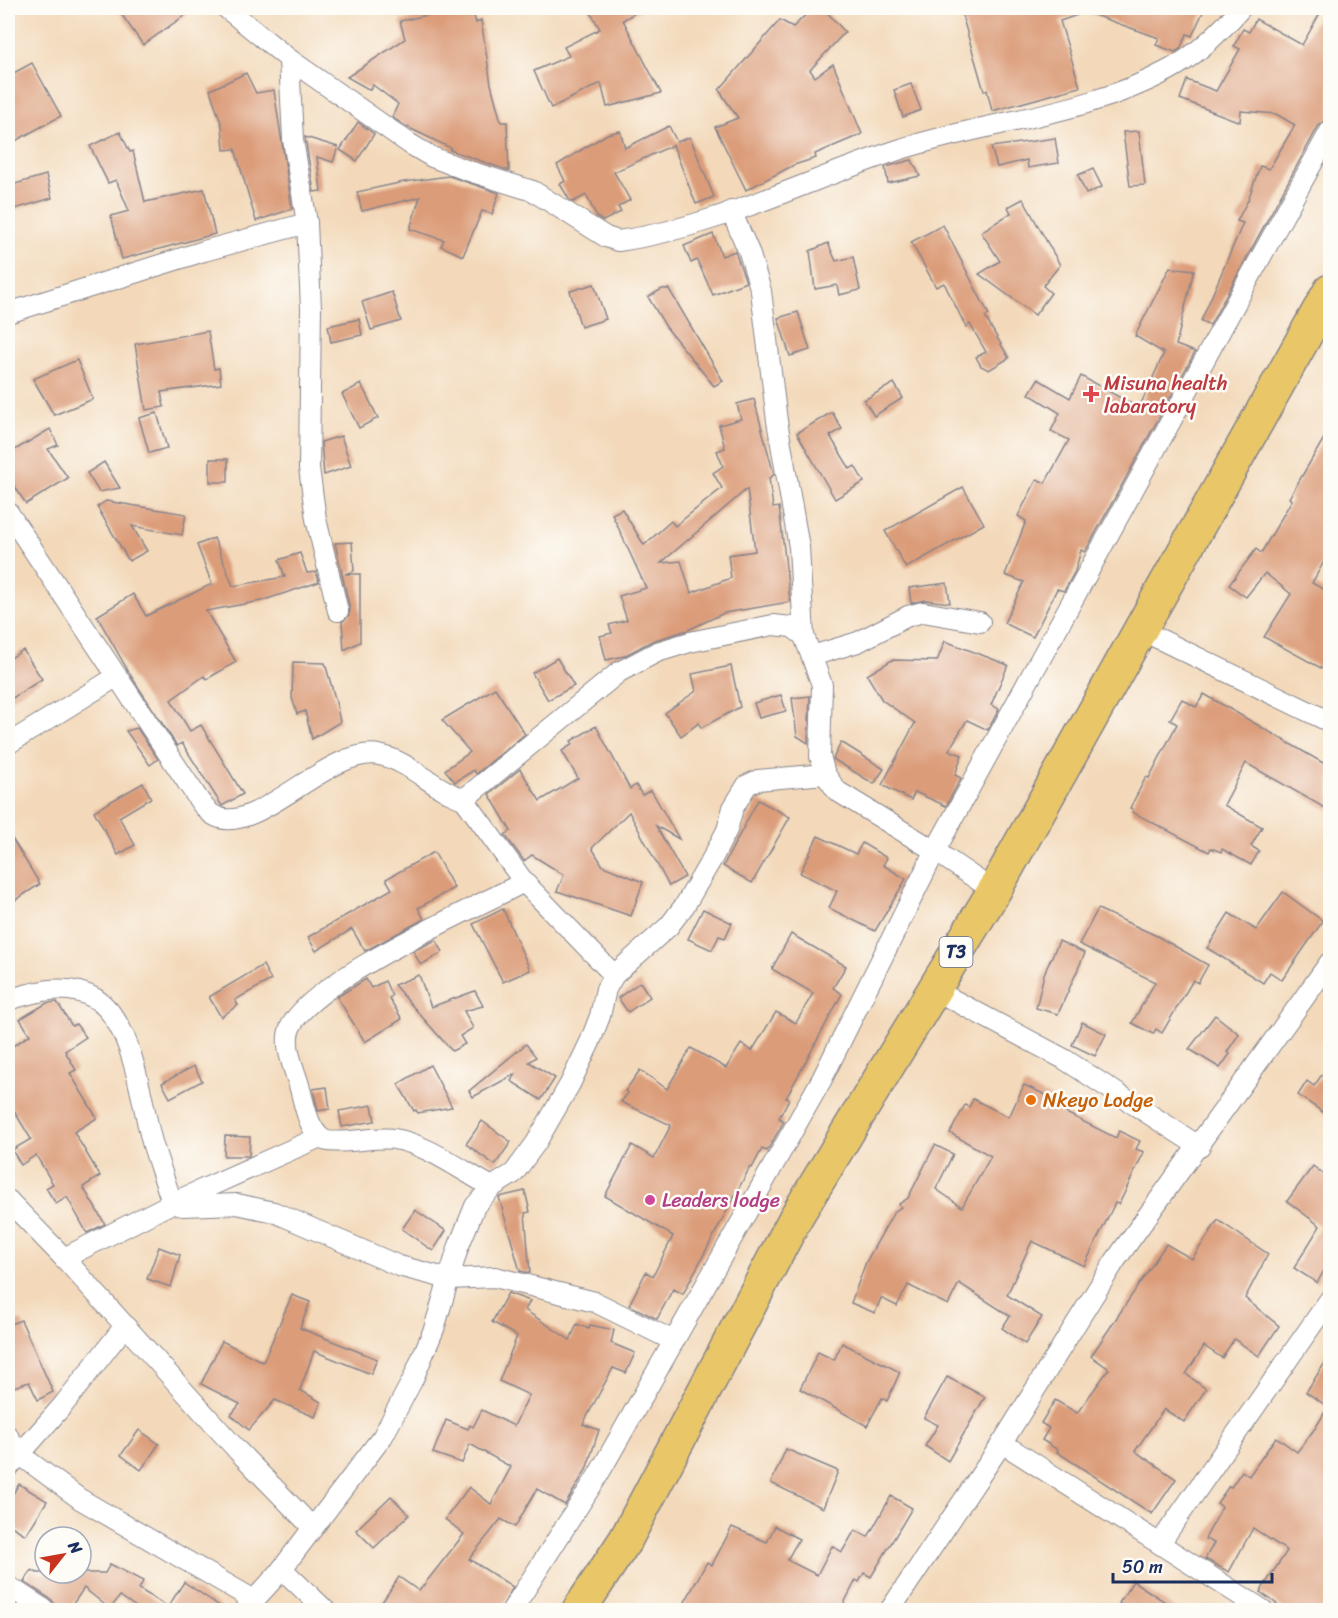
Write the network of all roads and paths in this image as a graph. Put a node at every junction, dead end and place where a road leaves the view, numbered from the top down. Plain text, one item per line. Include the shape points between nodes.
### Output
1 (226, 8) edge
2 (1241, 8) edge
3 (289, 59) junction
4 (1330, 131) edge
5 (731, 211) junction
6 (307, 223) junction
7 (1330, 291) edge
8 (8, 313) edge
9 (8, 512) edge
10 (338, 611) dead end
11 (980, 622) dead end
12 (1141, 630) junction
13 (804, 636) junction
14 (812, 656) junction
15 (116, 677) junction
16 (1330, 722) edge
17 (8, 744) edge
18 (825, 774) junction
19 (464, 799) junction
20 (935, 851) junction
21 (524, 882) junction
22 (994, 891) junction
23 (1330, 962) edge
24 (614, 975) junction
25 (933, 988) junction
26 (8, 1000) edge
27 (320, 1137) junction
28 (1200, 1147) junction
29 (492, 1187) junction
30 (8, 1200) edge
31 (172, 1203) junction
32 (64, 1258) junction
33 (449, 1278) junction
34 (1330, 1299) edge
35 (124, 1327) junction
36 (674, 1341) junction
37 (8, 1436) edge
38 (1002, 1443) junction
39 (13, 1461) edge
40 (313, 1528) junction
41 (1160, 1543) junction
42 (282, 1569) junction
43 (8, 1586) edge
44 (250, 1605) edge
45 (45, 1611) edge
46 (325, 1611) edge
47 (512, 1611) edge
48 (579, 1611) edge
49 (890, 1611) edge
50 (1263, 1611) edge

1 - 3 street
2 - 5 street via 1195,53 1169,70 1087,104 896,151
3 - 5 street via 432,157 533,191 612,240 637,238
3 - 6 street via 293,140
4 - 20 street
5 - 13 street via 761,291 777,421 799,547
6 - 8 street
6 - 10 street via 311,308 309,468 316,519
7 - 12 highway, T3
9 - 15 street
11 - 14 street via 923,612 858,642
12 - 16 street
12 - 22 highway, T3
13 - 14 street
13 - 19 street via 792,627 774,625 657,652 619,672
14 - 18 street via 822,685 820,756
15 - 17 street
15 - 19 street via 207,810 220,818 241,819 361,755 378,755 400,763 450,795
18 - 20 street via 837,791
18 - 24 street via 758,780 747,785 685,905 669,926
19 - 21 street
20 - 22 street
20 - 36 street via 822,1078
21 - 24 street
21 - 27 street via 403,943 306,1005 290,1029 287,1042 308,1118
22 - 25 highway, T3
23 - 28 street
24 - 29 street via 570,1084 523,1162
25 - 28 street via 1064,1059
25 - 48 highway, T3 via 796,1217 626,1539
26 - 31 street via 67,989 97,1000 108,1011 122,1034 144,1096 152,1140
27 - 29 street via 328,1142 396,1139
27 - 31 street
28 - 38 street via 1115,1261
29 - 33 street via 472,1213
30 - 32 street
31 - 32 street
31 - 33 street via 237,1204 274,1212 399,1266
32 - 35 street
33 - 36 street via 495,1277 595,1302
33 - 40 street via 434,1329 383,1436
34 - 41 street
35 - 39 street
35 - 40 street
36 - 47 street via 597,1477
37 - 39 street
38 - 41 street
38 - 49 street
39 - 44 street
40 - 42 street
41 - 50 street
42 - 44 street
42 - 46 street
43 - 45 street

